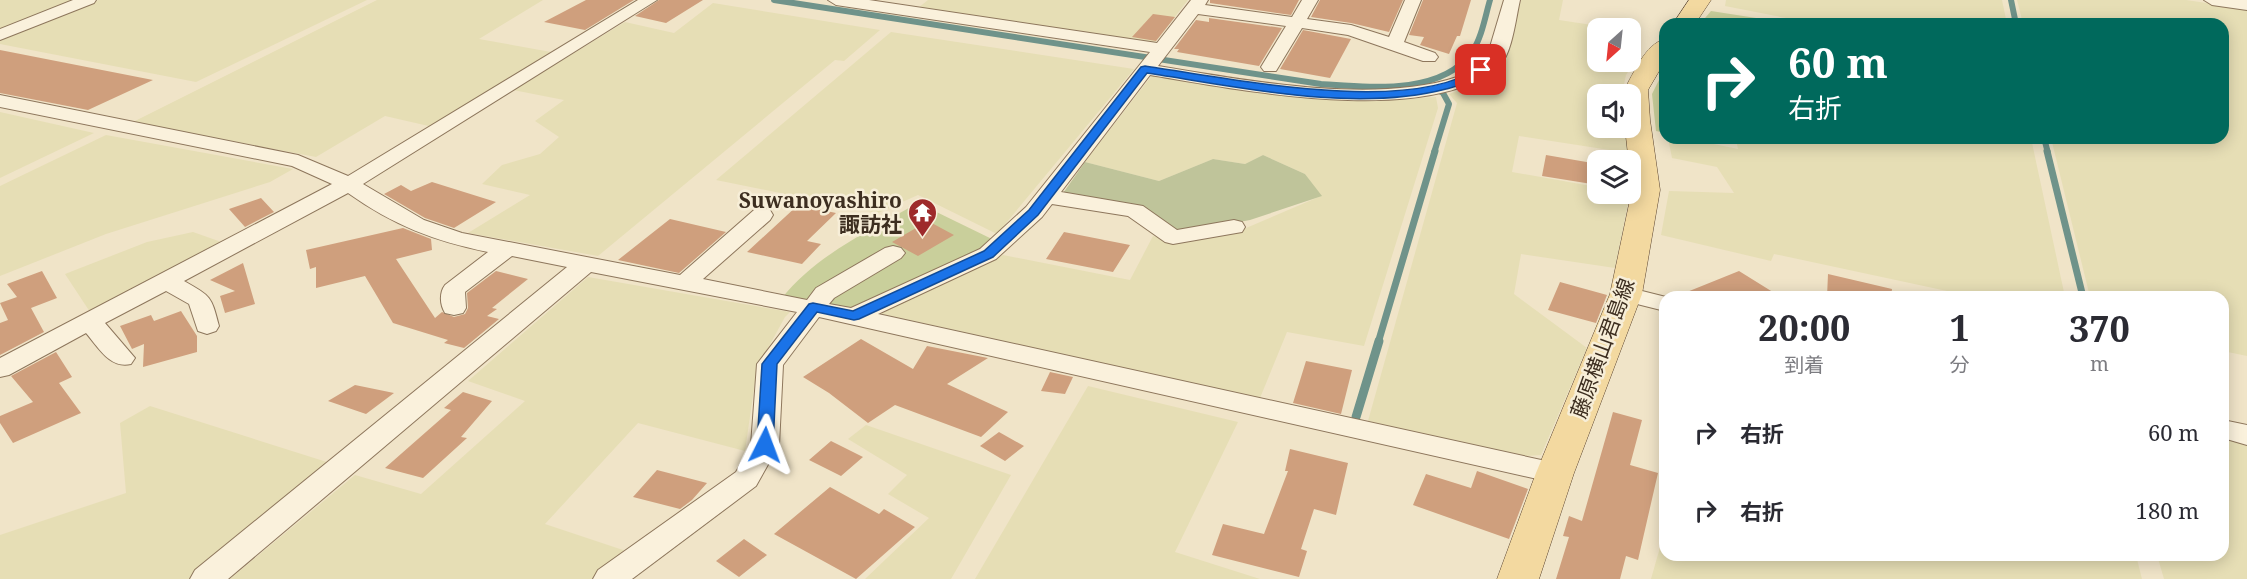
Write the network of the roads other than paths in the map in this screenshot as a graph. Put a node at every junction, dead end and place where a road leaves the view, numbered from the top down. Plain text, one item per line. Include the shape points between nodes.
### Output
1 (88, 0) edge
2 (648, 0) edge
3 (836, 0) edge
4 (1310, 0) edge
5 (1413, 0) edge
6 (1512, 0) edge
7 (1701, 0) edge
8 (2212, 0) edge
9 (1197, 4) edge
10 (2247, 5) edge
11 (1688, 18) edge
12 (1297, 23) junction
13 (0, 35) edge
14 (1394, 44) junction
15 (1659, 53) edge
16 (1155, 57) junction
17 (1429, 57) dead end
18 (1270, 67) dead end
19 (0, 101) edge
20 (349, 184) junction
21 (1045, 196) junction
22 (762, 215) dead end
23 (1234, 227) dead end
24 (507, 249) junction
25 (893, 254) dead end
26 (586, 264) junction
27 (167, 281) junction
28 (685, 283) junction
29 (1626, 294) junction
30 (1659, 302) edge
31 (813, 307) junction
32 (454, 308) dead end
33 (854, 316) junction
34 (90, 322) junction
35 (207, 326) dead end
36 (122, 358) dead end
37 (0, 369) edge
38 (2229, 430) edge
39 (2247, 435) edge
40 (1555, 473) junction
41 (206, 579) edge
42 (609, 579) edge
43 (1518, 579) edge

1 - 13 street
2 - 20 street
3 - 16 street
4 - 12 street
5 - 14 street
6 - 16 street via 1495,60 1468,80 1419,93 1295,92
7 - 11 main road
8 - 10 street
9 - 12 street
9 - 16 street
12 - 14 street via 1351,30
12 - 18 street
14 - 17 street
15 - 29 main road, 藤原横山君島線 via 1636,90 1646,190
16 - 21 street
19 - 20 street via 298,161
20 - 24 street via 416,225 457,239
20 - 27 street
21 - 23 street via 1135,211 1173,237
21 - 33 street via 1034,212 988,254
22 - 28 street
24 - 26 street
24 - 32 street via 453,290
25 - 31 street via 825,293
26 - 28 street
26 - 41 street
27 - 34 street
27 - 35 street via 200,300
28 - 31 street
29 - 30 street
29 - 40 main road, 藤原横山君島線
31 - 33 street
31 - 42 street via 770,364 765,445 746,479
33 - 40 street
34 - 36 street
34 - 37 street
38 - 39 street
40 - 43 main road, 藤原横山君島線

